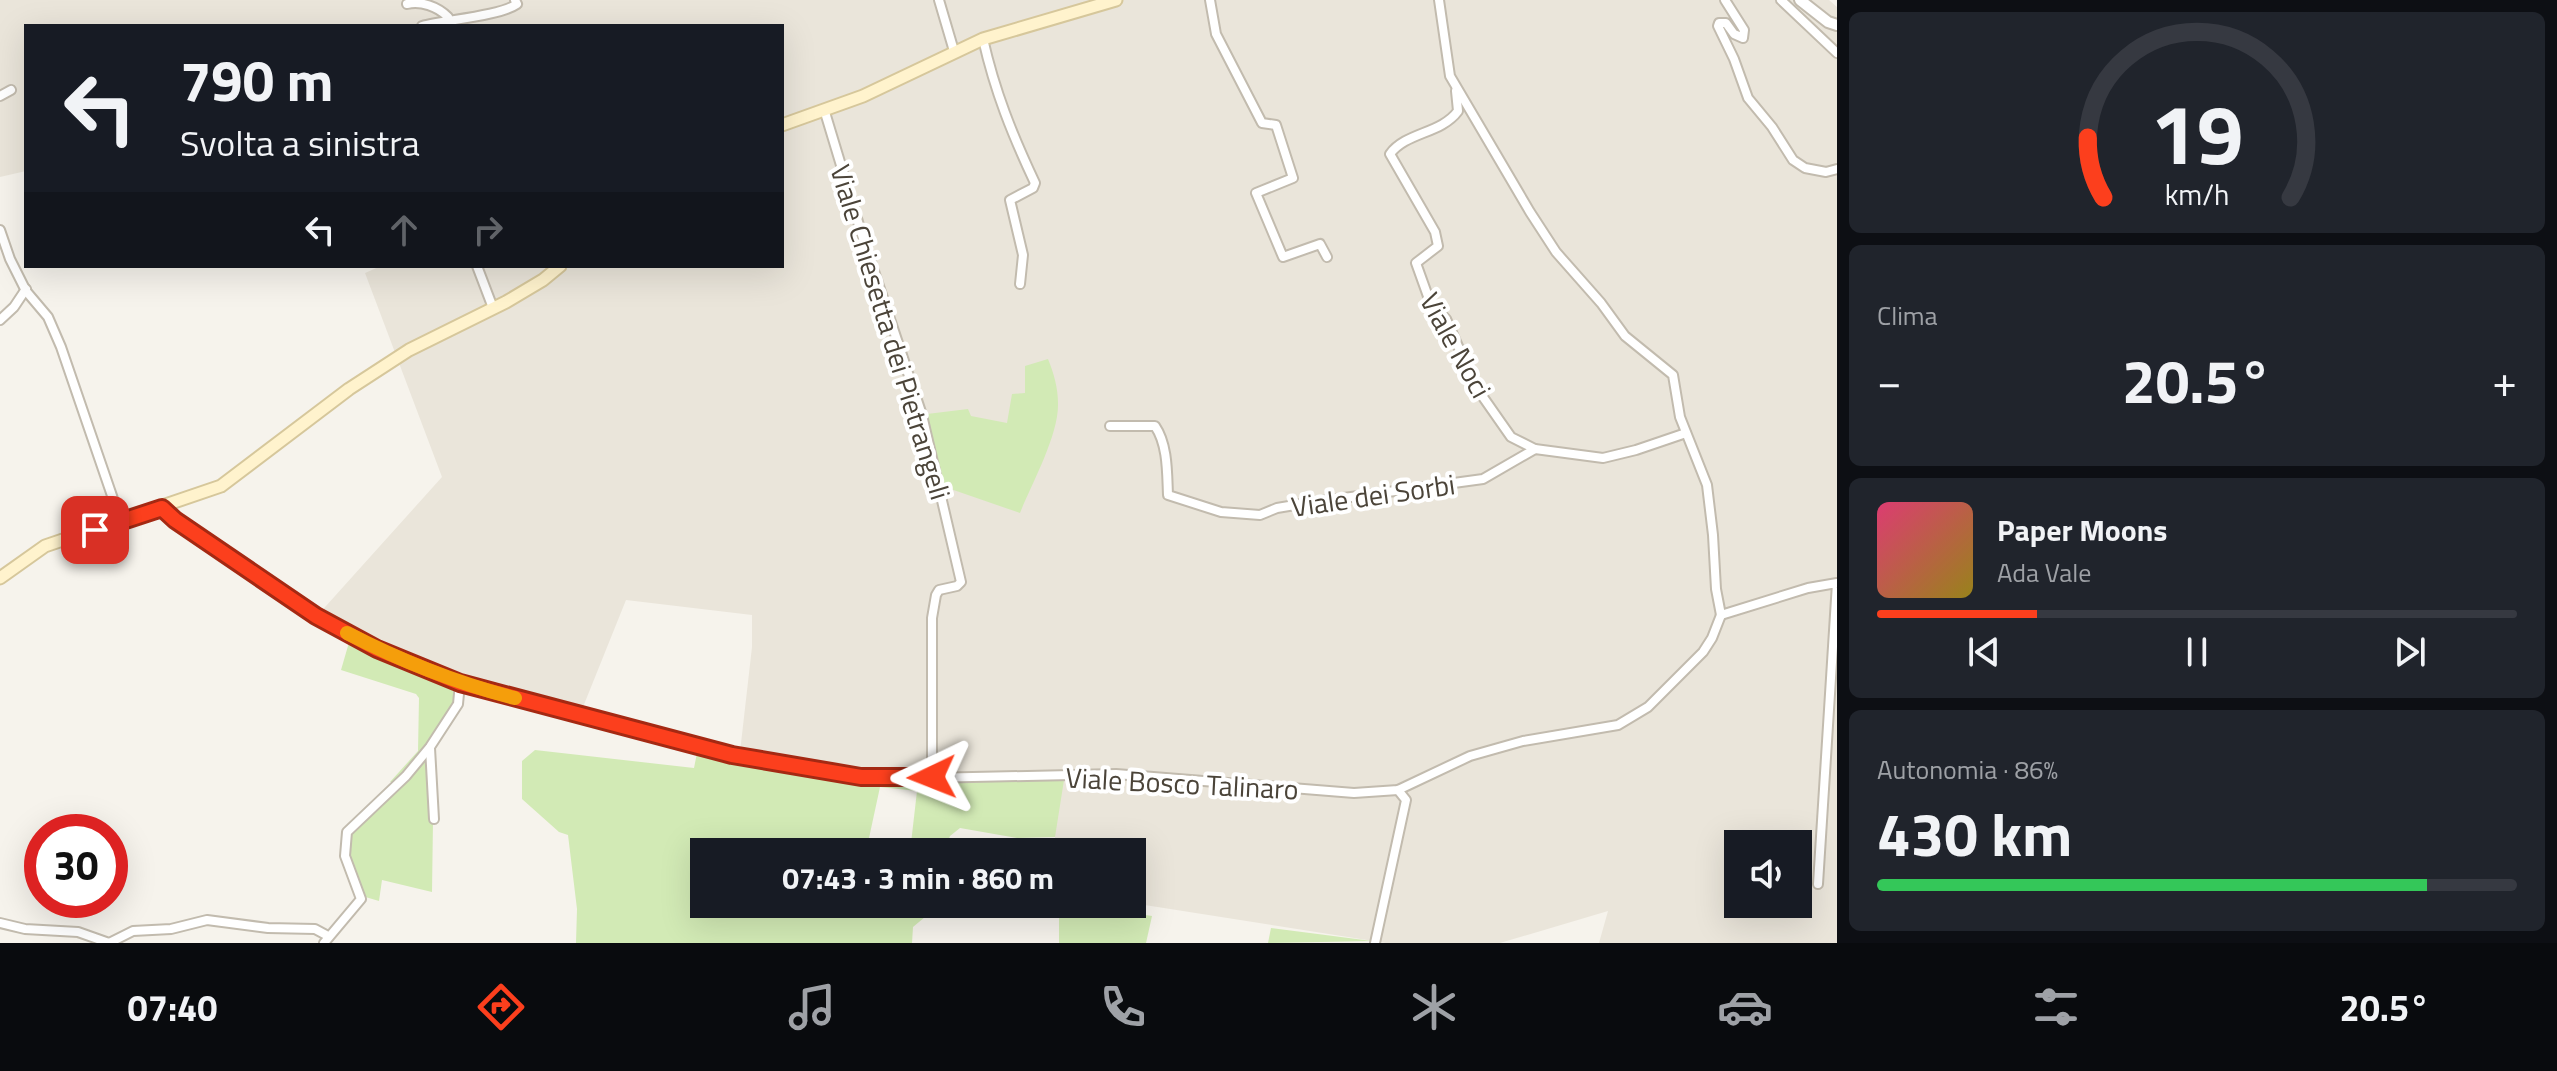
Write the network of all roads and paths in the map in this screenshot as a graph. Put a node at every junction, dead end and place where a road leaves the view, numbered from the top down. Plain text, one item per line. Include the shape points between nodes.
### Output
1 (515, 0) edge
2 (939, 0) edge
3 (1116, 0) edge
4 (1210, 0) edge
5 (1439, 0) edge
6 (1725, 0) edge
7 (1781, 0) edge
8 (1800, 0) edge
9 (407, 4) dead end
10 (445, 20) junction
11 (430, 24) edge
12 (1837, 25) edge
13 (983, 39) junction
14 (954, 51) junction
15 (1837, 53) edge
16 (11, 90) dead end
17 (1456, 91) junction
18 (0, 96) edge
19 (824, 109) junction
20 (784, 124) edge
21 (1837, 169) edge
22 (0, 230) edge
23 (1327, 257) dead end
24 (478, 268) edge
25 (558, 268) edge
26 (1020, 284) dead end
27 (26, 289) junction
28 (493, 308) junction
29 (0, 320) edge
30 (1110, 426) dead end
31 (1686, 433) junction
32 (1535, 449) junction
33 (162, 508) junction
34 (121, 522) junction
35 (0, 578) edge
36 (1837, 583) edge
37 (1721, 615) junction
38 (460, 683) junction
39 (430, 747) junction
40 (932, 777) junction
41 (1398, 790) junction
42 (434, 819) dead end
43 (1818, 884) dead end
44 (0, 923) edge
45 (326, 940) edge
46 (1375, 943) edge

1 - 10 street via 512,8 499,12
2 - 14 street
3 - 13 main road
4 - 23 street via 1216,34 1262,123 1276,125 1293,178 1256,193 1283,257 1320,244
5 - 17 street
6 - 21 street via 1744,30 1743,38 1726,23 1718,26 1748,98 1793,160 1805,168
7 - 15 street
8 - 12 street
9 - 10 street via 418,1 444,12
10 - 11 street
13 - 14 main road
13 - 26 street via 998,98 1035,183 1010,198 1023,255
14 - 19 main road
16 - 18 street
17 - 31 street via 1556,252 1625,336 1673,375
17 - 32 street, Viale Noci via 1458,111 1451,120 1390,154 1435,232 1438,246 1416,263 1430,302 1446,319 1484,400 1511,437
19 - 20 main road
19 - 40 street, Viale Chiesetta dei Pietrangeli via 922,415 961,582 939,590 932,618
22 - 27 street
24 - 28 street
25 - 28 main road
27 - 29 street
27 - 34 street via 48,317 61,347
28 - 33 main road via 409,350 349,389 221,486
30 - 32 street, Viale dei Sorbi via 1155,426 1167,464 1168,495 1221,512 1260,515 1307,503 1483,479
31 - 32 street via 1603,458
31 - 37 street via 1707,485
33 - 34 main road
33 - 38 street, Viale Bosco Talinaro via 316,616 377,649
34 - 35 main road via 45,546
36 - 37 street
36 - 43 street
37 - 41 street, Viale Bosco Talinaro via 1703,652 1648,707 1618,725 1483,752
38 - 39 street via 458,704
38 - 40 street, Viale Bosco Talinaro via 732,755 861,777
39 - 42 street
39 - 45 street via 347,832 345,856 361,899
40 - 41 street, Viale Bosco Talinaro via 1116,774 1354,793
41 - 46 street via 1406,800
44 - 45 street via 78,932 109,943 133,931 207,920 315,929

